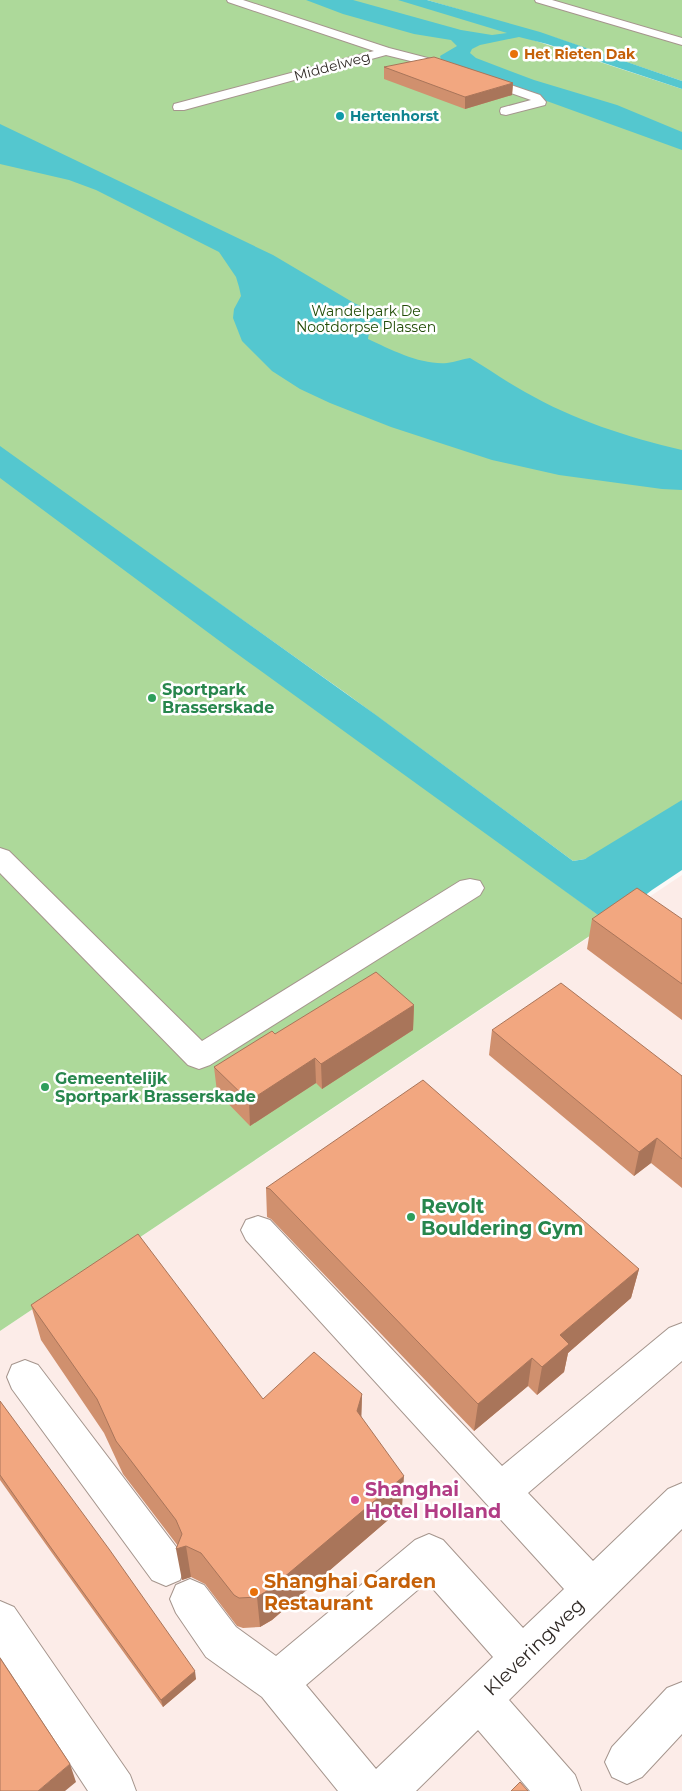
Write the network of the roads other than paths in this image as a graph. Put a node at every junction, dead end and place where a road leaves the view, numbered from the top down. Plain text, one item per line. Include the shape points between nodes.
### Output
1 (232, 0) edge
2 (540, 0) edge
3 (682, 42) edge
4 (386, 51) junction
5 (179, 107) dead end
6 (506, 111) dead end
7 (0, 857) edge
8 (470, 888) dead end
9 (258, 1230) dead end
10 (682, 1339) edge
11 (25, 1378) dead end
12 (501, 1491) junction
13 (682, 1502) edge
14 (166, 1566) dead end
15 (592, 1590) junction
16 (190, 1599) dead end
17 (0, 1621) edge
18 (522, 1658) junction
19 (277, 1682) junction
20 (480, 1699) junction
21 (682, 1703) edge
22 (627, 1762) dead end
23 (114, 1791) edge
24 (366, 1791) edge
25 (385, 1791) edge
26 (558, 1791) edge

1 - 4 street, Middelweg
2 - 3 street
4 - 5 street, Middelweg
4 - 6 street via 477,77 540,102
7 - 8 street via 199,1057
9 - 12 street
10 - 12 street
11 - 14 street
12 - 15 street
13 - 15 street, Kleveringweg
15 - 18 street, Kleveringweg
16 - 19 street via 221,1642
17 - 23 street
18 - 19 street via 428,1554
18 - 20 street, Kleveringweg
19 - 24 street
20 - 25 street, Kleveringweg
20 - 26 street
21 - 22 street

